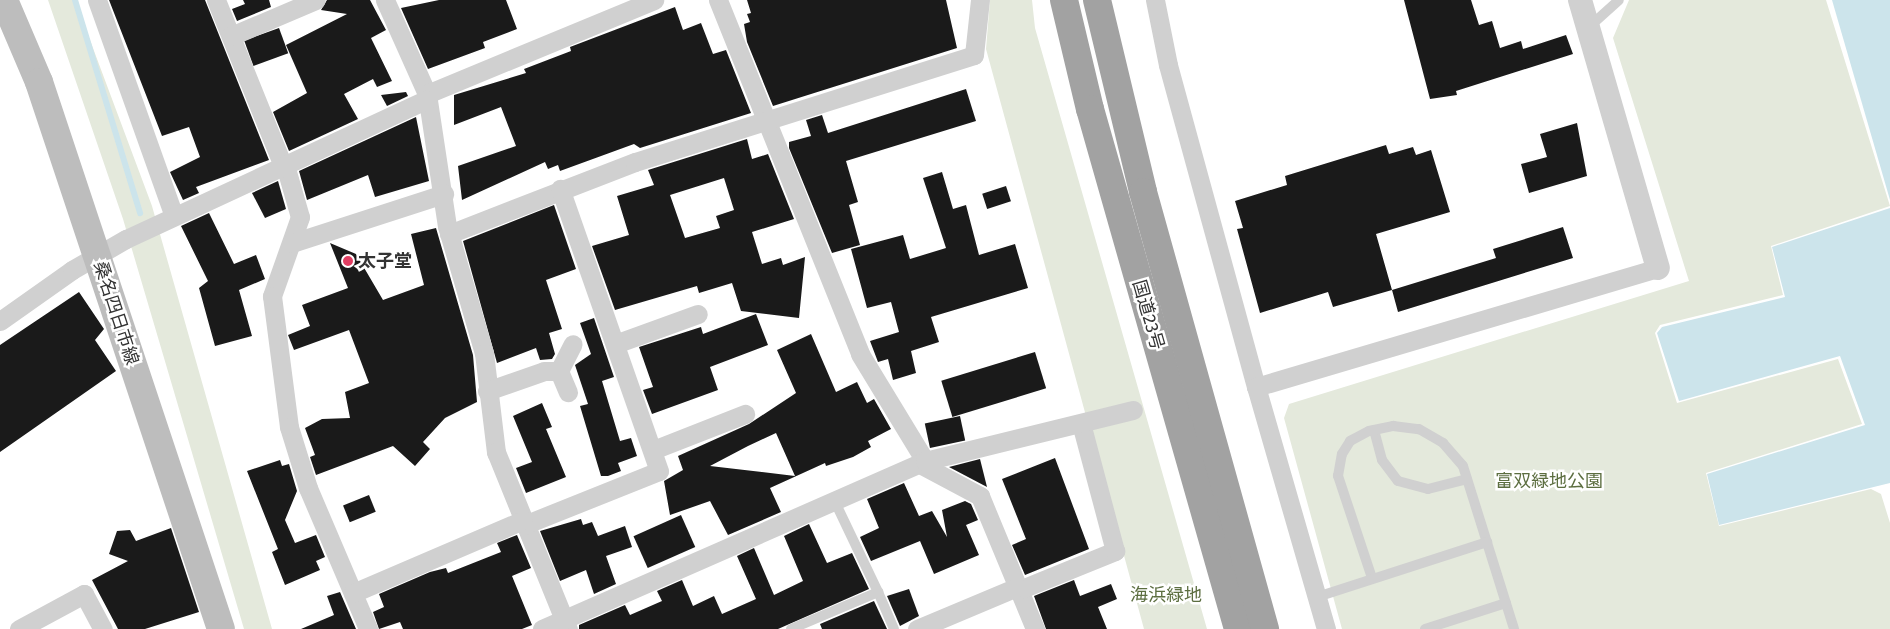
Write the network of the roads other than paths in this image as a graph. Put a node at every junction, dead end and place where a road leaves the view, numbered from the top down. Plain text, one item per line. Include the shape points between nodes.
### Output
1 (4, 0) edge
2 (98, 0) edge
3 (216, 0) edge
4 (316, 0) edge
5 (385, 0) edge
6 (654, 0) edge
7 (718, 0) edge
8 (980, 0) edge
9 (1064, 0) edge
10 (1097, 0) edge
11 (1155, 0) edge
12 (1580, 0) edge
13 (1619, 0) edge
14 (1588, 28) junction
15 (230, 36) junction
16 (427, 97) junction
17 (764, 121) junction
18 (284, 166) junction
19 (560, 189) junction
20 (444, 194) junction
21 (169, 218) junction
22 (449, 234) junction
23 (292, 244) junction
24 (97, 254) junction
25 (1658, 268) joint
26 (698, 314) dead end
27 (0, 321) edge
28 (573, 344) dead end
29 (615, 344) junction
30 (559, 371) junction
31 (1256, 387) junction
32 (487, 391) junction
33 (568, 392) dead end
34 (1133, 410) dead end
35 (745, 414) dead end
36 (1082, 423) junction
37 (1374, 430) junction
38 (653, 450) junction
39 (924, 463) junction
40 (1467, 479) junction
41 (835, 502) junction
42 (524, 522) junction
43 (1487, 542) junction
44 (1372, 578) junction
45 (1018, 589) junction
46 (878, 592) junction
47 (353, 593) junction
48 (1317, 597) junction
49 (1506, 603) junction
50 (566, 624) edge
51 (19, 629) edge
52 (103, 629) edge
53 (220, 629) edge
54 (368, 629) edge
55 (542, 629) edge
56 (791, 629) edge
57 (894, 629) edge
58 (918, 629) edge
59 (1035, 629) edge
60 (1238, 629) edge
61 (1266, 629) edge
62 (1326, 629) edge
63 (1425, 629) edge
64 (1514, 629) edge

1 - 24 main road, 桑名四日市線 via 40,82
2 - 21 street
3 - 15 street
4 - 15 street
5 - 16 street
6 - 16 street
7 - 17 street
8 - 17 street via 974,55
9 - 60 highway, 国道23号 via 1090,109
10 - 61 highway, 国道23号 via 1143,192
11 - 31 street via 1168,65
12 - 14 street
13 - 14 lane
14 - 25 street
15 - 18 street
16 - 18 street
16 - 20 street
17 - 19 street
17 - 39 street via 860,354
18 - 21 street
18 - 23 street via 300,217
19 - 22 street
19 - 29 street
20 - 22 street
20 - 23 street
21 - 24 street
22 - 32 street via 484,353
23 - 47 street via 272,296 289,427 308,488
24 - 27 street
24 - 53 main road, 桑名四日市線
25 - 31 street
26 - 29 street
28 - 30 street
29 - 38 street
30 - 32 street via 544,371
30 - 33 street
31 - 48 street
32 - 42 street via 496,452
34 - 36 street
35 - 38 street
36 - 39 street
36 - 45 street via 1115,551
37 - 40 lane via 1393,426 1419,429 1443,442 1463,466
37 - 40 lane via 1382,460 1398,481 1428,489
37 - 44 lane via 1350,441 1338,476
38 - 42 street via 659,471
39 - 41 street
39 - 45 street via 980,496
40 - 43 lane
41 - 46 lane
41 - 50 street
42 - 47 street
42 - 50 street
43 - 44 lane
43 - 49 lane
44 - 48 lane
45 - 58 street
45 - 59 street
46 - 56 lane
46 - 57 lane
47 - 54 street
48 - 62 street
49 - 63 lane
49 - 64 lane
50 - 55 street
51 - 52 street via 84,594

